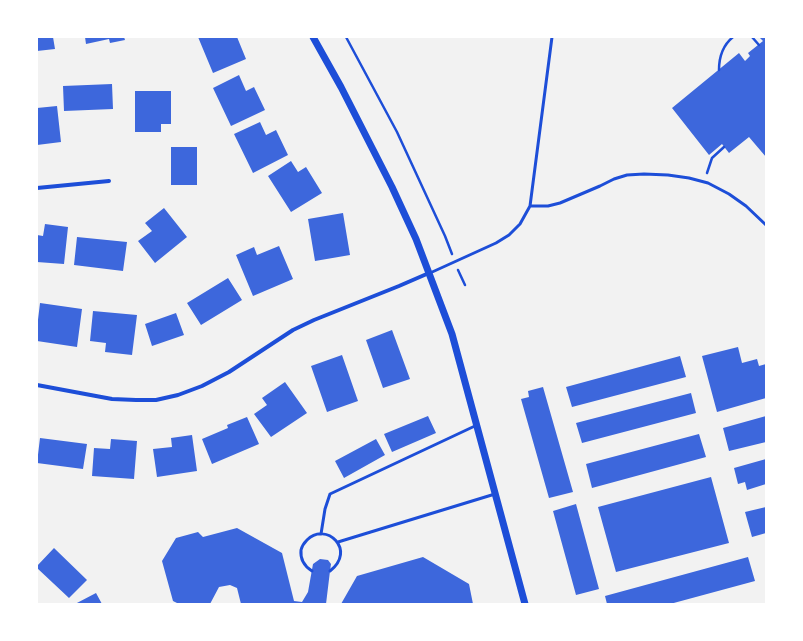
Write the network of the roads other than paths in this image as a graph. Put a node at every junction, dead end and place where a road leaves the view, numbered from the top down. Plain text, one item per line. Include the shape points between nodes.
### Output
1 (313, 37) edge
2 (552, 37) edge
3 (109, 181) dead end
4 (37, 188) edge
5 (530, 206) junction
6 (766, 224) edge
7 (429, 273) junction
8 (37, 385) edge
9 (477, 425) junction
10 (496, 494) junction
11 (321, 534) junction
12 (338, 542) junction
13 (312, 571) dead end
14 (330, 571) dead end
15 (525, 604) edge

1 - 7 street via 392,187
2 - 5 lane
3 - 4 street
5 - 6 lane via 560,203 627,175 668,175 708,183 746,206
5 - 7 lane via 520,224 509,235
7 - 8 street via 293,330 229,372 178,395 156,400 124,399
7 - 9 street via 452,334
9 - 10 street
9 - 11 lane via 330,494
10 - 12 lane
10 - 15 street
11 - 12 lane via 328,535
11 - 13 lane via 308,538 301,549 302,562
12 - 14 lane via 341,555 336,567

